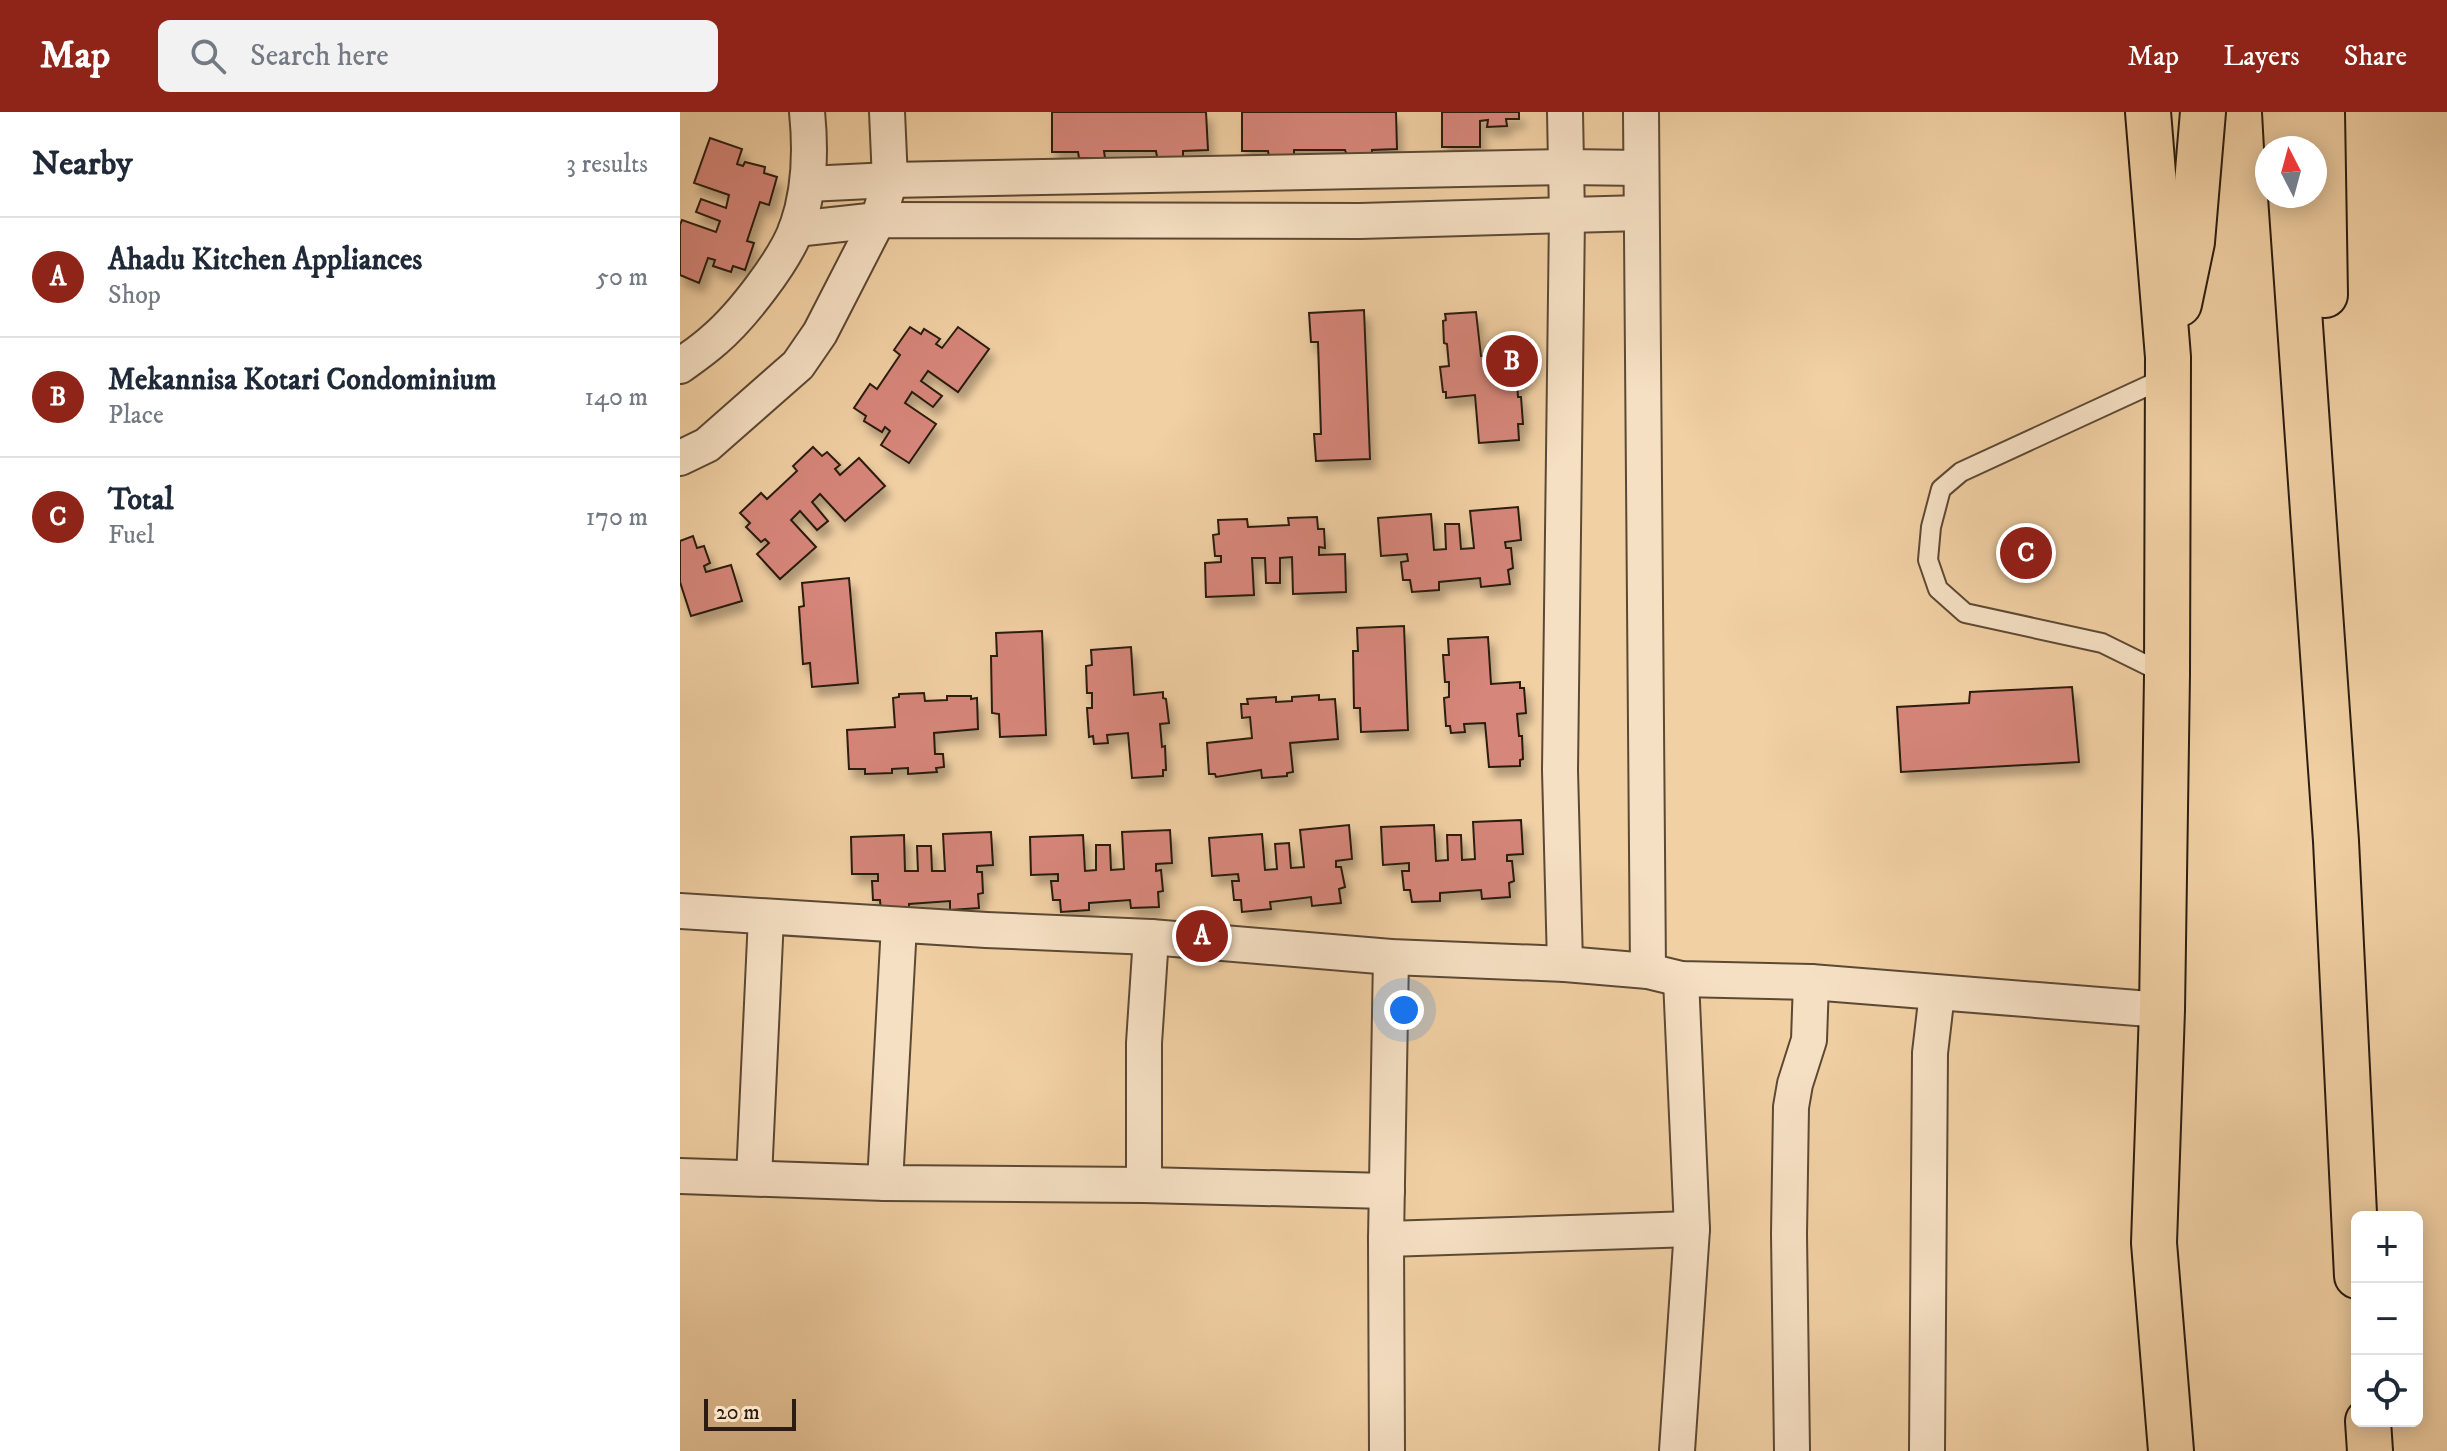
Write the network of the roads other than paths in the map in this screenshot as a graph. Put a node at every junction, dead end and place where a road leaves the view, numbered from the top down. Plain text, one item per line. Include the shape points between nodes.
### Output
1 (807, 112) edge
2 (887, 112) edge
3 (1565, 112) edge
4 (1641, 112) edge
5 (2148, 112) edge
6 (2203, 112) edge
7 (2285, 112) edge
8 (2322, 112) edge
9 (2286, 136) edge
10 (1567, 167) junction
11 (1641, 168) junction
12 (890, 180) junction
13 (808, 184) junction
14 (2292, 208) edge
15 (1641, 213) junction
16 (1567, 216) junction
17 (878, 220) junction
18 (796, 229) junction
19 (680, 366) edge
20 (2168, 367) junction
21 (680, 458) edge
22 (2167, 675) junction
23 (2336, 841) junction
24 (680, 911) edge
25 (766, 917) junction
26 (899, 925) junction
27 (1151, 937) junction
28 (1391, 957) junction
29 (1565, 964) junction
30 (1648, 971) junction
31 (1681, 979) junction
32 (1811, 982) junction
33 (1937, 993) junction
34 (2162, 1010) junction
35 (680, 1176) edge
36 (754, 1178) junction
37 (885, 1183) junction
38 (1144, 1185) junction
39 (1387, 1191) junction
40 (2354, 1211) edge
41 (1692, 1229) junction
42 (1386, 1239) junction
43 (2368, 1427) edge
44 (1387, 1451) edge
45 (1677, 1451) edge
46 (1792, 1451) edge
47 (1927, 1451) edge
48 (2171, 1451) edge
49 (2370, 1451) edge

1 - 13 street
2 - 12 street
3 - 10 street
4 - 11 street
5 - 20 highway
6 - 20 highway via 2192,242
7 - 9 highway
8 - 23 highway
10 - 11 street
10 - 12 street
10 - 16 street
11 - 15 street
12 - 13 street
12 - 17 street
13 - 18 street
14 - 23 highway
15 - 16 street
15 - 30 street
16 - 17 street
16 - 29 street via 1560,770
17 - 18 street
17 - 21 street via 798,365 707,445
18 - 19 street via 768,279 716,339
20 - 22 highway
20 - 22 lane via 1961,472 1941,489 1928,560 1938,589 1965,613 2102,643
22 - 34 highway
23 - 40 highway
24 - 25 street
25 - 26 street
25 - 36 street
26 - 27 street
26 - 37 street
27 - 28 street
27 - 38 street via 1144,1043
28 - 29 street
28 - 39 street
29 - 30 street
30 - 31 street
31 - 32 street
31 - 41 street
32 - 33 street
32 - 46 street via 1809,1040 1791,1107
33 - 34 street
33 - 47 street via 1930,1053
34 - 48 highway via 2154,1243
35 - 36 street
36 - 37 street
37 - 38 street
38 - 39 street
39 - 42 street
41 - 42 street
41 - 45 street
42 - 44 street
43 - 49 highway

